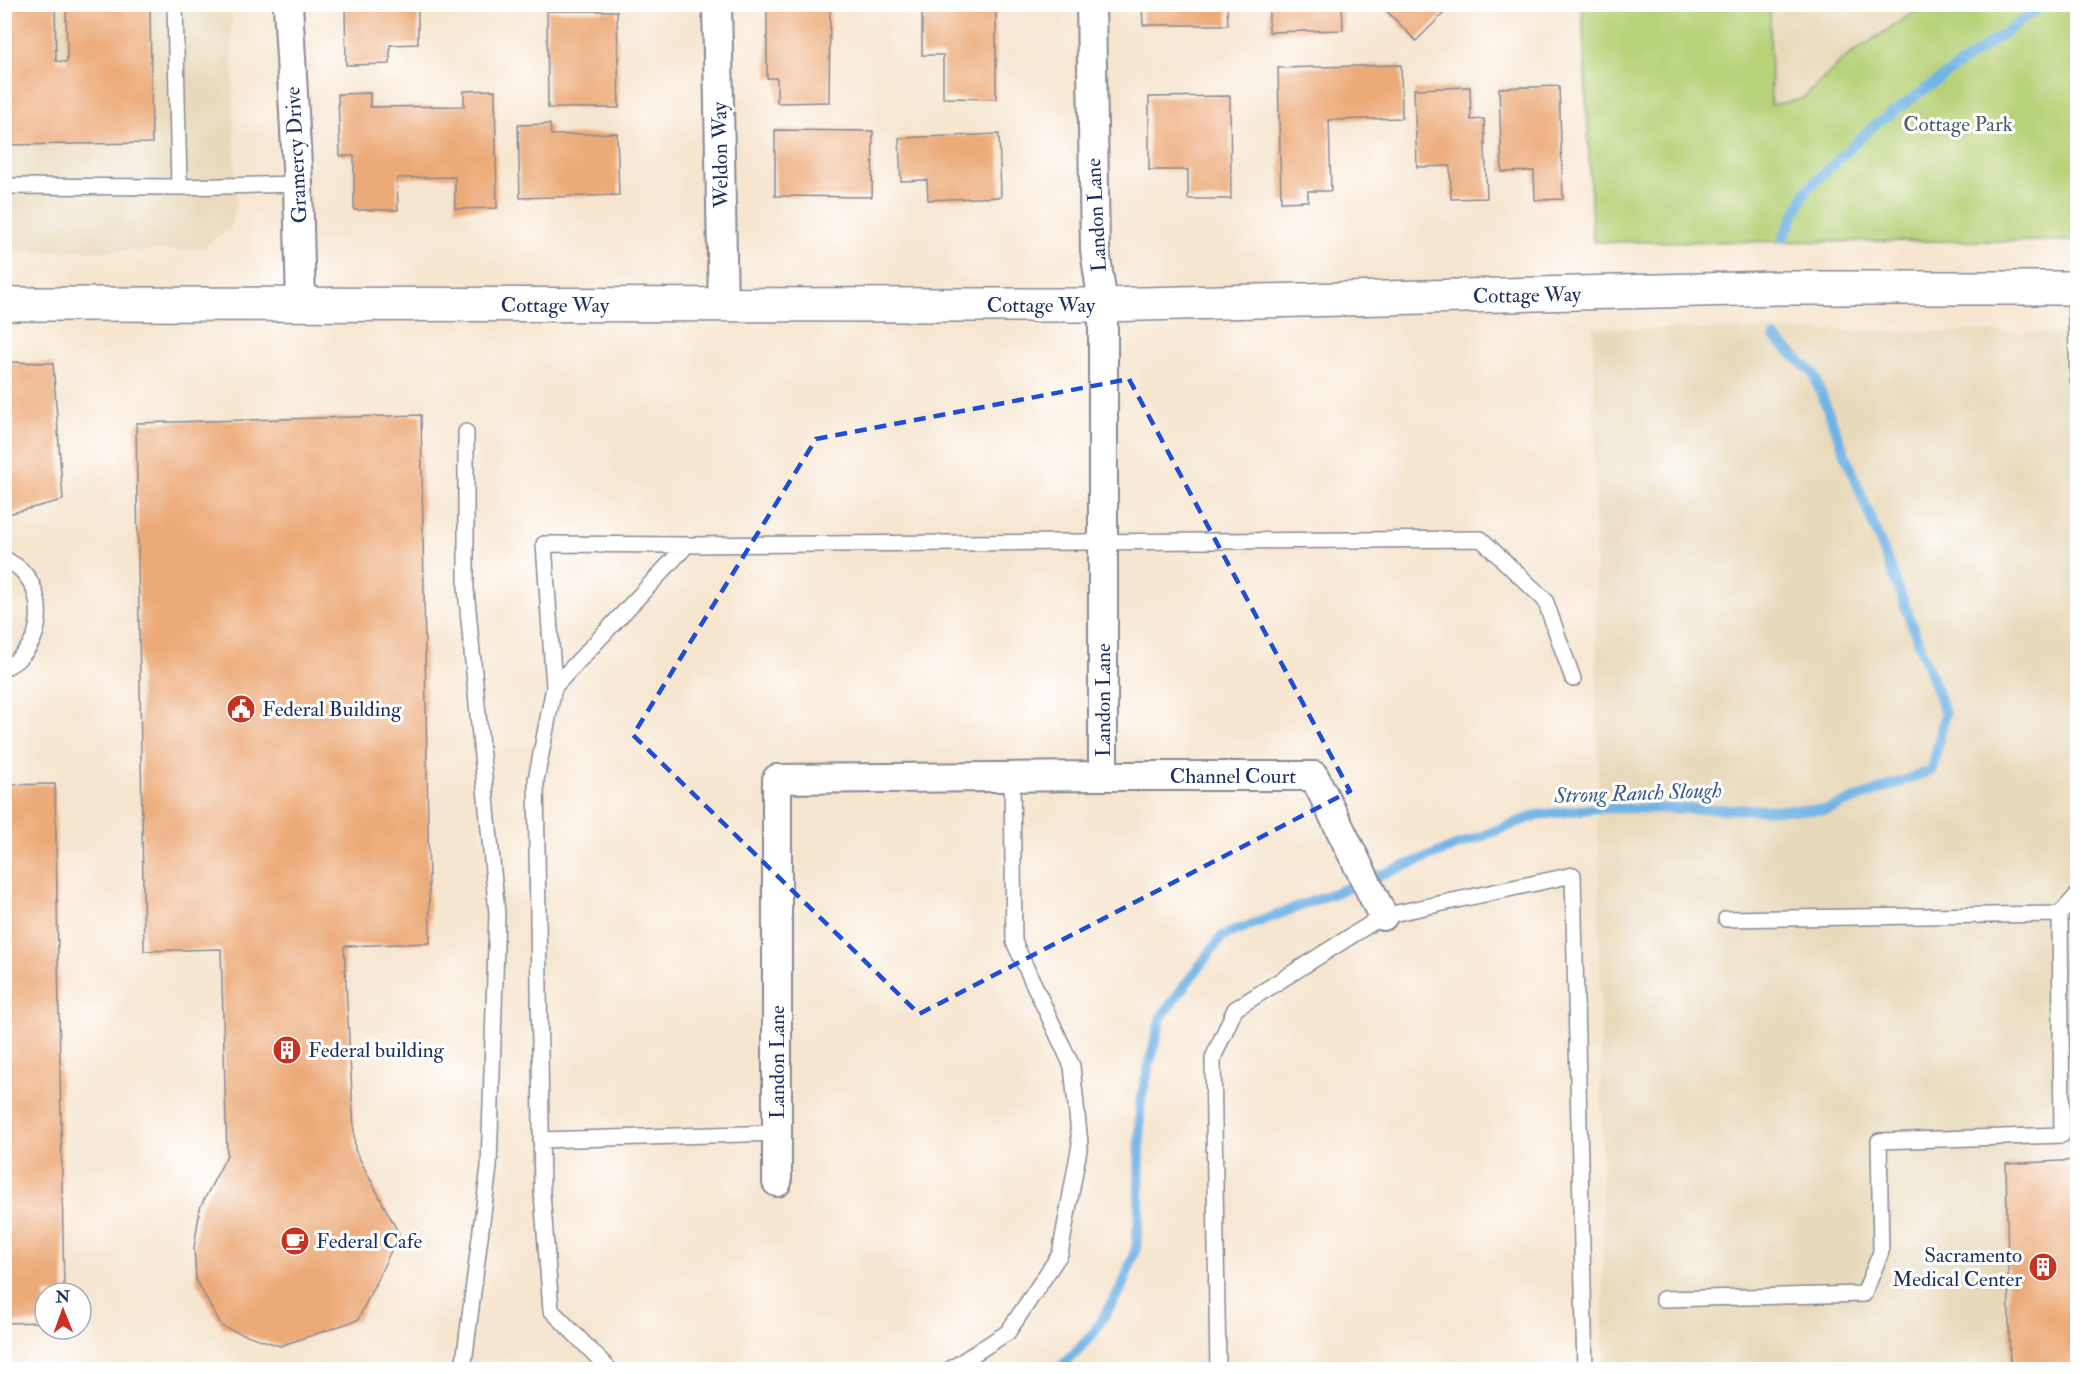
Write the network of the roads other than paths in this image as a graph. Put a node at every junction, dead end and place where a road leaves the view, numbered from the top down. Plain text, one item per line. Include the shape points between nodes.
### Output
1 (175, 4) edge
2 (288, 4) edge
3 (717, 4) edge
4 (1091, 4) edge
5 (298, 184) junction
6 (4, 186) edge
7 (179, 187) junction
8 (2076, 288) edge
9 (4, 304) edge
10 (301, 305) junction
11 (723, 306) junction
12 (1103, 306) junction
13 (2077, 354) edge
14 (2078, 380) edge
15 (466, 432) dead end
16 (1102, 540) junction
17 (687, 544) junction
18 (4, 558) edge
19 (4, 668) edge
20 (1573, 679) dead end
21 (554, 687) junction
22 (1103, 776) junction
23 (1012, 777) junction
24 (2078, 894) edge
25 (1380, 909) junction
26 (2060, 914) junction
27 (1726, 919) dead end
28 (777, 1133) junction
29 (541, 1140) junction
30 (777, 1182) dead end
31 (1663, 1299) dead end
32 (463, 1370) edge
33 (610, 1370) edge
34 (950, 1370) edge
35 (1218, 1370) edge
36 (1585, 1370) edge

1 - 7 lane
2 - 5 street, Gramercy Drive
3 - 11 street, Weldon Way
4 - 12 street, Landon Lane via 1095,250
5 - 7 lane
5 - 10 street, Gramercy Drive
6 - 7 lane
8 - 12 street, Cottage Way via 1779,288
8 - 13 lane
9 - 10 street, Cottage Way
10 - 11 street, Cottage Way
11 - 12 street, Cottage Way
12 - 16 street, Landon Lane
13 - 14 lane
15 - 32 lane via 466,590 497,914 489,1167
16 - 17 lane
16 - 20 lane via 1481,539 1545,600
16 - 22 street, Landon Lane
17 - 21 lane
17 - 21 lane via 544,543
18 - 19 lane via 21,569 35,589 39,613 34,637 21,657
21 - 29 lane via 536,780
22 - 23 street, Landon Lane
22 - 25 street, Channel Court via 1314,776
23 - 28 street, Landon Lane via 777,779
23 - 34 lane via 1014,942 1072,1066 1080,1144 1060,1254 1008,1332
24 - 26 lane
25 - 35 lane via 1235,1009 1213,1058
25 - 36 lane via 1573,875
26 - 27 lane
26 - 31 lane via 2061,1135 1879,1141 1881,1252 1864,1294
28 - 29 lane
28 - 30 street, Landon Lane
29 - 33 lane via 551,1310

